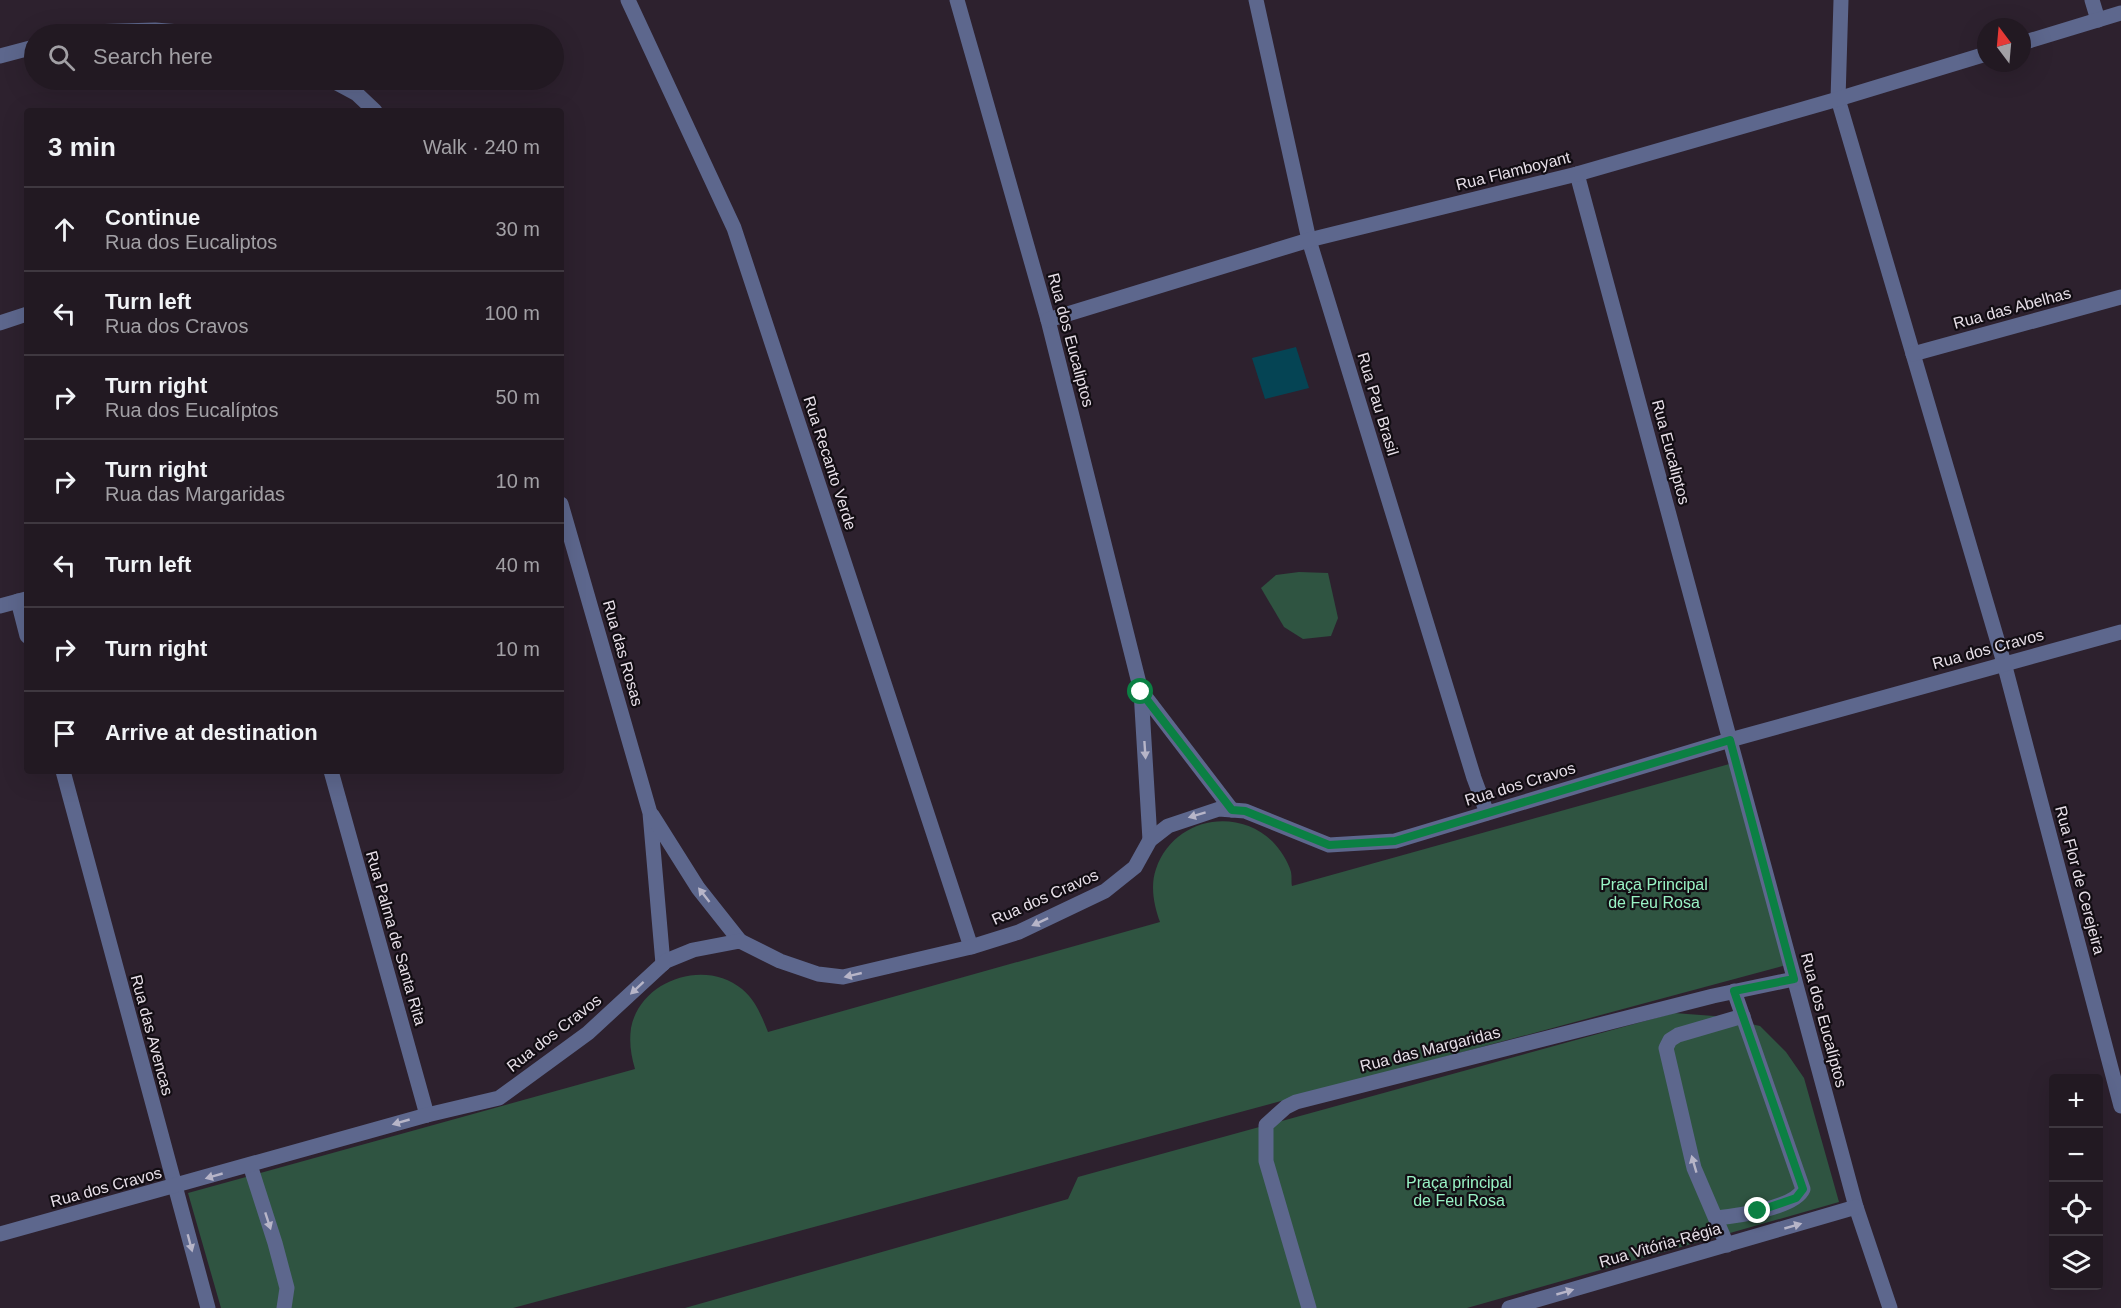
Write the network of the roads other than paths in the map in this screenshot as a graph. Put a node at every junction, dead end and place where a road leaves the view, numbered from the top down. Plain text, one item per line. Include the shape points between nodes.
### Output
1 (628, 0) edge
2 (957, 0) edge
3 (1256, 0) edge
4 (1842, 0) edge
5 (2092, 0) edge
6 (2121, 13) edge
7 (2098, 20) junction
8 (2031, 40) edge
9 (24, 50) edge
10 (0, 56) edge
11 (1977, 57) edge
12 (350, 90) edge
13 (1838, 99) junction
14 (372, 108) edge
15 (1577, 174) junction
16 (1309, 240) junction
17 (2121, 297) edge
18 (24, 315) edge
19 (1048, 320) junction
20 (0, 323) edge
21 (1913, 354) junction
22 (564, 514) edge
23 (22, 600) edge
24 (0, 606) edge
25 (2121, 632) edge
26 (2004, 663) junction
27 (1141, 692) junction
28 (1730, 740) junction
29 (64, 774) edge
30 (332, 774) edge
31 (1232, 810) junction
32 (650, 813) junction
33 (1487, 813) junction
34 (1150, 840) junction
35 (740, 941) junction
36 (971, 947) junction
37 (663, 964) junction
38 (1794, 979) junction
39 (1734, 991) junction
40 (1743, 1016) junction
41 (2121, 1106) edge
42 (427, 1115) junction
43 (250, 1165) junction
44 (174, 1187) junction
45 (1856, 1207) junction
46 (1716, 1218) junction
47 (0, 1234) edge
48 (1727, 1245) junction
49 (208, 1308) edge
50 (284, 1308) edge
51 (1309, 1308) edge
52 (1509, 1308) edge
53 (1890, 1308) edge

1 - 36 street, Rua Recanto Verde via 734,228
2 - 19 street, Rua dos Eucaliptos
3 - 16 street, Rua Pau Brasil
4 - 13 street, Rua Flor de Cerejeira
5 - 7 street
6 - 7 street
7 - 8 street
9 - 10 street
11 - 13 street, Rua Flamboyant
12 - 14 street
13 - 15 street, Rua Flamboyant
13 - 21 street, Rua Flor de Cerejeira
15 - 16 street, Rua Flamboyant
15 - 28 street, Rua Eucaliptos
16 - 19 street, Rua Flamboyant
16 - 33 street, Rua Pau Brasil
17 - 21 street, Rua das Abelhas
18 - 20 street
19 - 27 street, Rua dos Eucaliptos
21 - 26 street, Rua Flor de Cerejeira
22 - 32 street, Rua das Rosas
23 - 24 street
25 - 26 street, Rua dos Cravos
26 - 28 street, Rua dos Cravos
26 - 41 street, Rua Flor de Cerejeira
27 - 31 street, Rua dos Eucaliptos
27 -> 34 street, Rua dos Eucaliptos
28 - 33 street, Rua dos Cravos
28 - 38 street, Rua dos Eucalíptos
29 - 44 street, Rua das Avencas
30 - 42 street, Rua Palma de Santa Rita
31 - 33 street, Rua dos Cravos via 1245,811 1329,845 1395,841
31 -> 34 street, Rua dos Cravos via 1219,809 1189,817
35 -> 32 street, Rua das Rosas via 698,888
32 - 37 street, Rua das Rosas
34 -> 36 street, Rua dos Cravos via 1135,867 1105,891 1019,932
36 -> 35 street, Rua dos Cravos via 843,977 818,974 780,961
35 - 37 street, Rua dos Cravos via 693,950
37 -> 42 street, Rua dos Cravos via 588,1034 499,1098
38 - 39 street, Rua das Margaridas
38 - 45 street, Rua dos Eucalíptos
39 - 40 street
39 - 51 street, Rua das Margaridas via 1286,1107 1266,1125 1266,1161
46 -> 40 street via 1694,1167 1666,1048 1678,1035
40 - 46 street via 1803,1189 1796,1198 1758,1211
42 -> 43 street, Rua dos Cravos
43 -> 44 street, Rua dos Cravos
43 -> 50 street via 287,1288
44 - 47 street, Rua dos Cravos
44 -> 49 street, Rua das Avencas
48 -> 45 street, Rua Vitória-Régia
45 - 53 street, Rua dos Eucalíptos
46 - 48 street
52 -> 48 street, Rua Vitória-Régia

